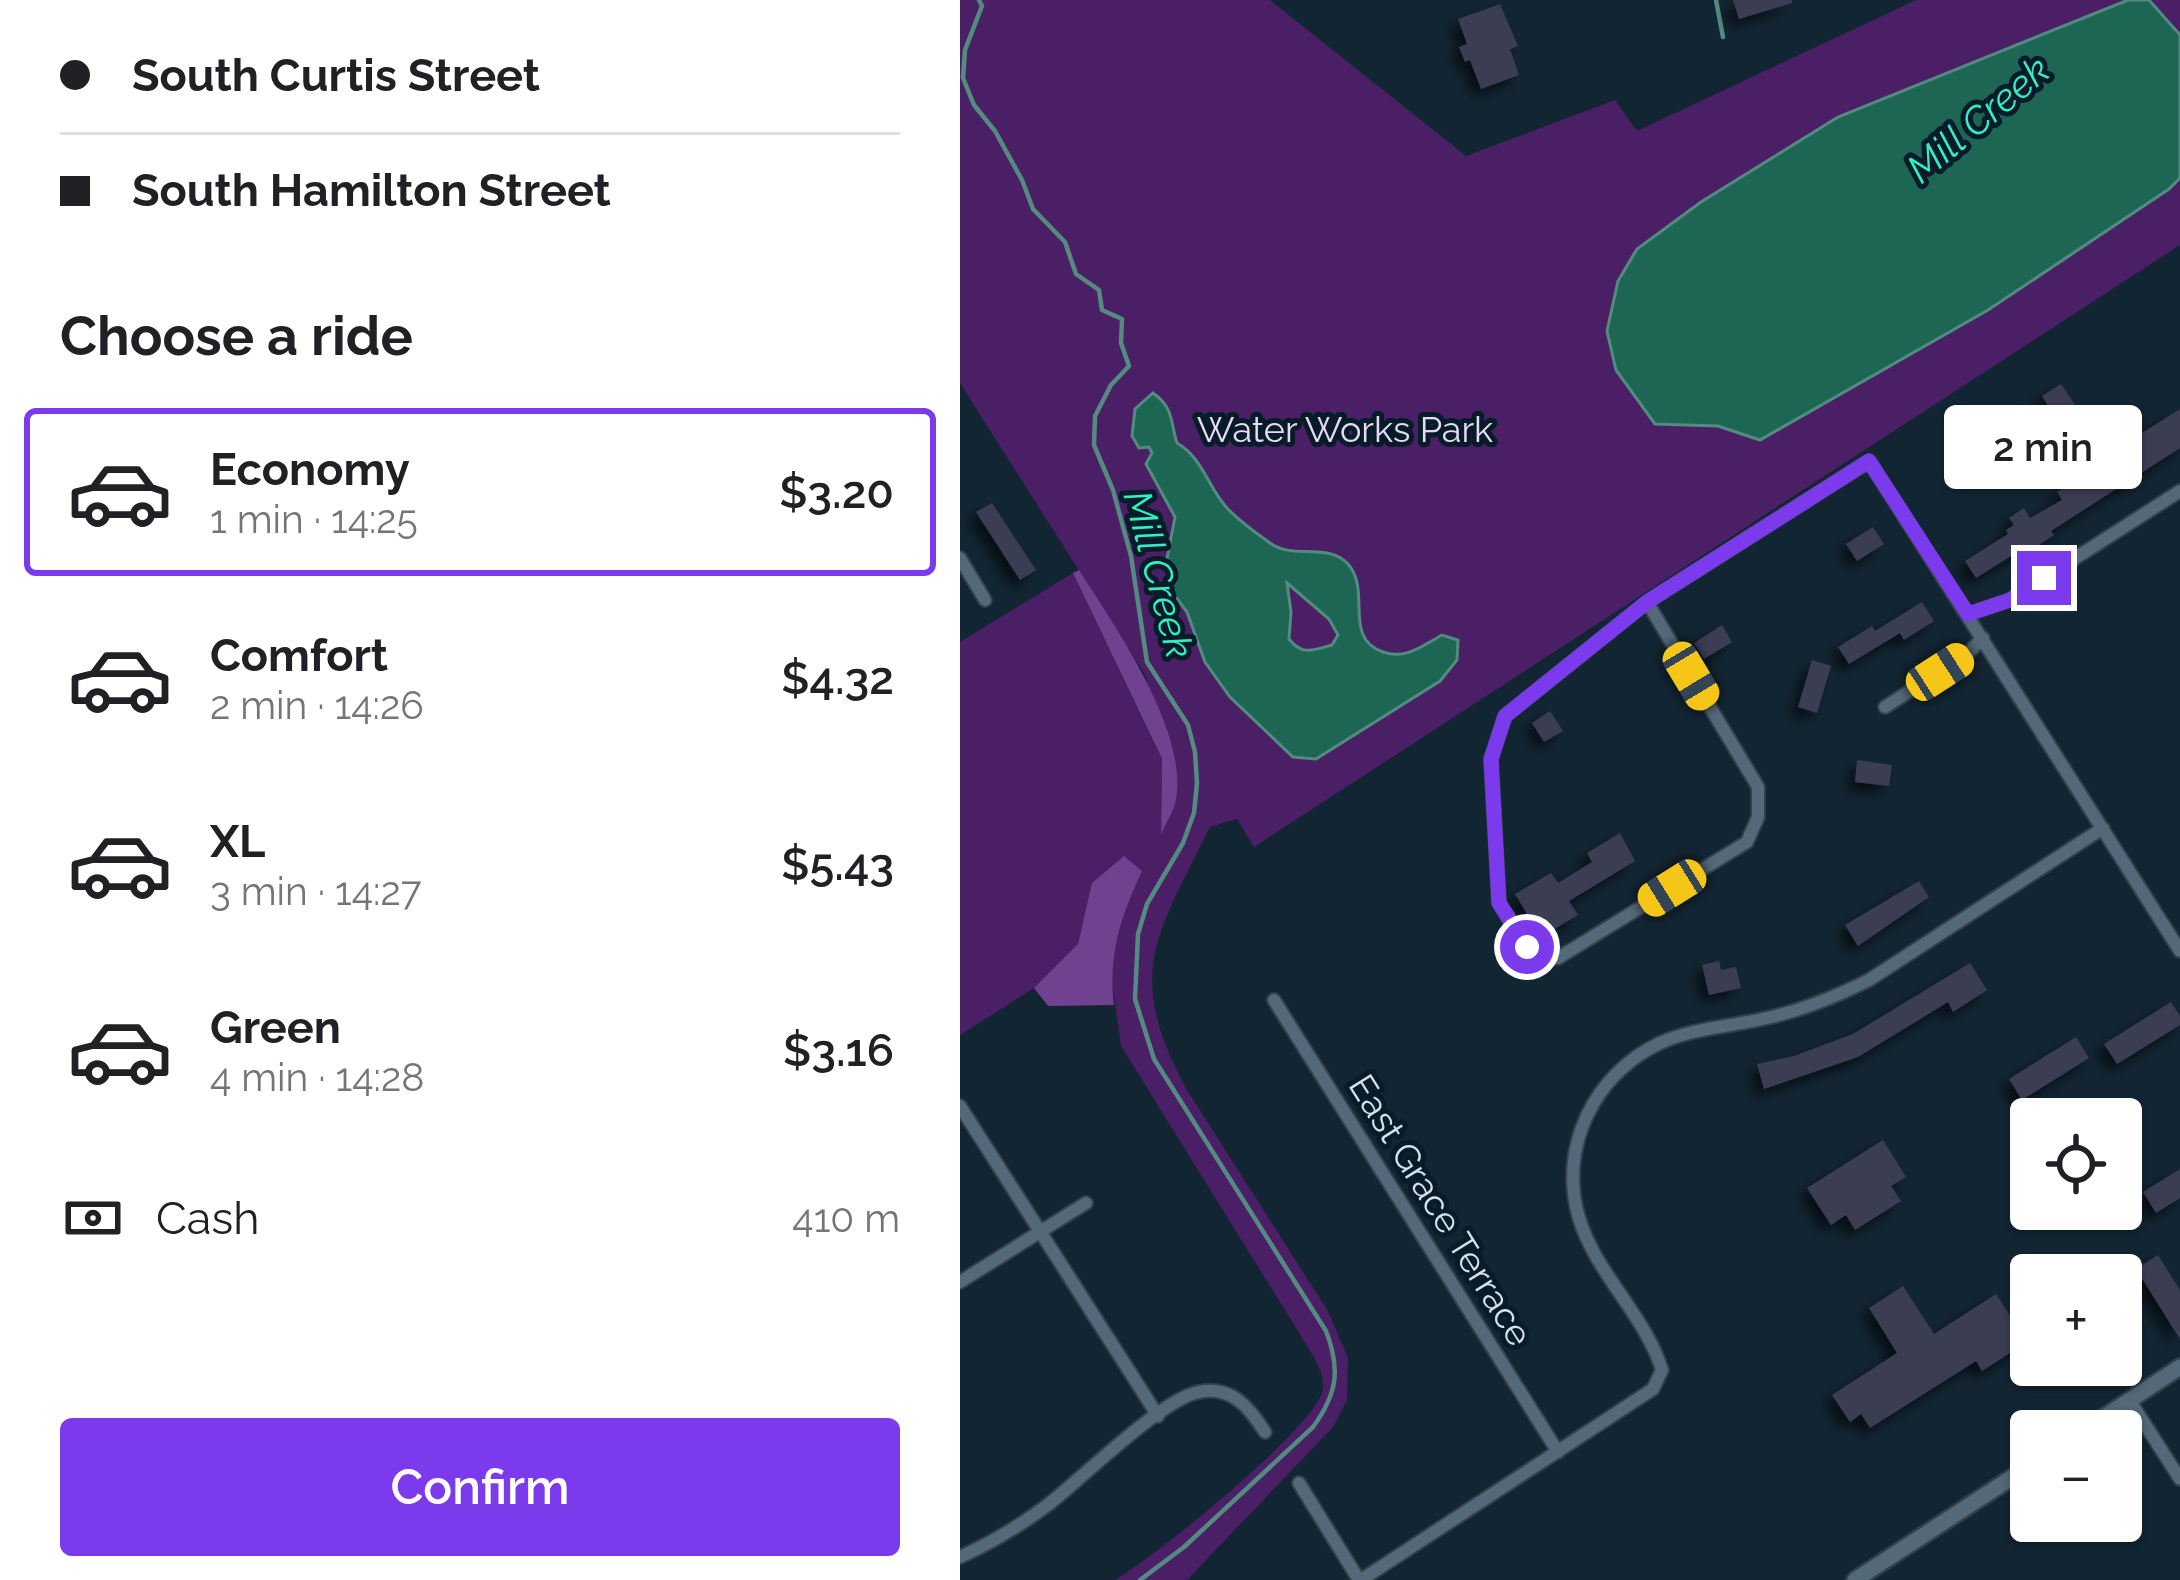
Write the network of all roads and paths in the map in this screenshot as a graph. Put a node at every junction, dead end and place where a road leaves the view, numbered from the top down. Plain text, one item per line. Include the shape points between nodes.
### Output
1 (2180, 491) edge
2 (960, 558) edge
3 (985, 599) dead end
4 (1647, 602) junction
5 (1968, 614) junction
6 (1983, 638) junction
7 (1885, 707) dead end
8 (2103, 829) junction
9 (2180, 951) edge
10 (1274, 1000) dead end
11 (960, 1106) edge
12 (1086, 1203) dead end
13 (1040, 1232) junction
14 (960, 1282) edge
15 (2180, 1366) edge
16 (2130, 1401) junction
17 (2116, 1410) edge
18 (1158, 1416) junction
19 (1265, 1432) dead end
20 (1558, 1452) junction
21 (2010, 1479) edge
22 (2180, 1479) edge
23 (1298, 1483) dead end
24 (960, 1557) edge
25 (1360, 1580) edge
26 (1855, 1580) edge

1 - 5 street via 2010,600
2 - 3 street
4 - 4 street via 1758,787 1759,817 1747,842 1558,958 1527,947 1499,903 1491,759 1505,716
4 - 5 street via 1869,461
5 - 6 street
6 - 7 street
6 - 8 street
8 - 9 street
8 - 20 street via 1869,980 1777,1016 1661,1042 1600,1091 1575,1156 1580,1219 1662,1370 1653,1389
10 - 20 street, East Grace Terrace
11 - 13 street
12 - 13 street
13 - 14 street
13 - 18 street
15 - 16 street
16 - 17 street
16 - 22 street
18 - 19 street via 1186,1395 1221,1391 1250,1409
18 - 24 street via 1035,1514
20 - 25 street
21 - 26 street
23 - 25 street

